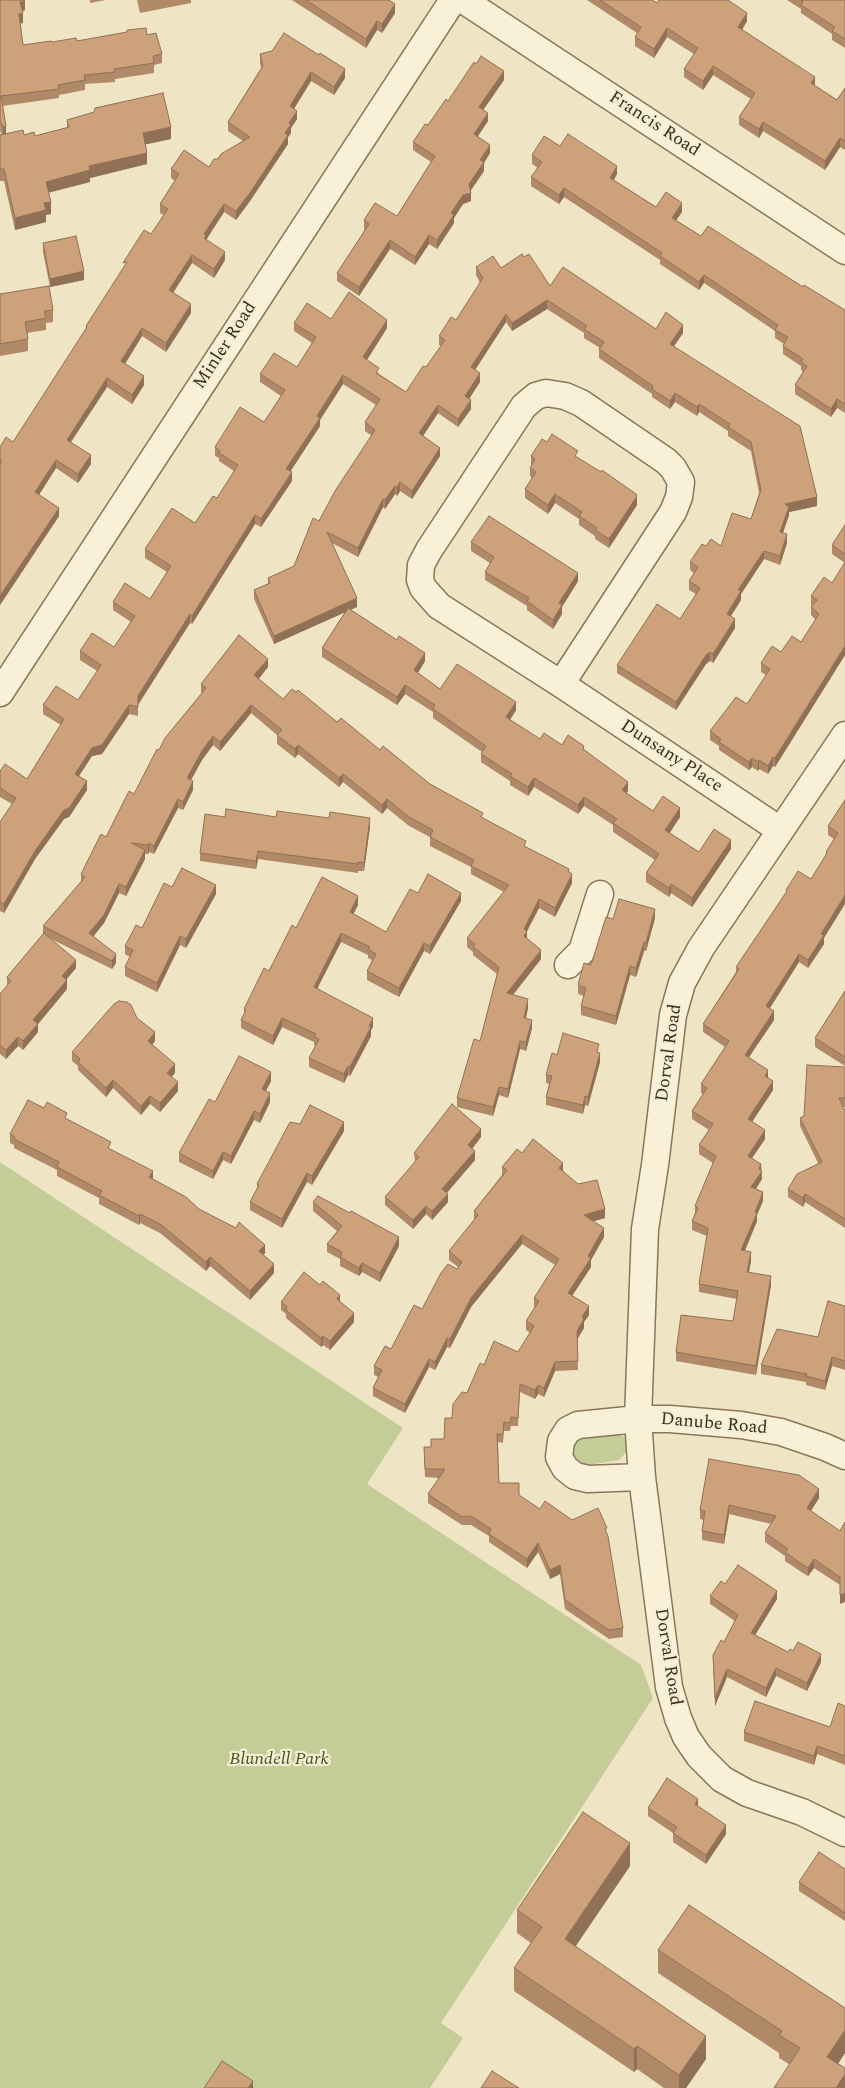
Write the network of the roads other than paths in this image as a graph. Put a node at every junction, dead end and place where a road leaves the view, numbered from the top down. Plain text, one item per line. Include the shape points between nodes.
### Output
1 (453, 0) edge
2 (463, 0) edge
3 (845, 251) edge
4 (561, 684) junction
5 (0, 693) edge
6 (845, 735) edge
7 (780, 830) junction
8 (600, 894) dead end
9 (568, 965) dead end
10 (638, 1419) junction
11 (845, 1456) edge
12 (642, 1477) junction
13 (845, 1832) edge

1 - 5 street, Minler Road
2 - 3 street, Francis Road
4 - 4 street, Dunsany Place via 673,512 689,481 666,461 588,409 544,386 519,412 425,557 413,581 439,606
4 - 7 street, Dunsany Place
6 - 7 street, Dorval Road
7 - 10 street, Dorval Road via 701,948 682,983 673,1015 646,1229
8 - 9 street via 582,951
10 - 11 street, Danube Road via 741,1425 781,1432
10 - 12 street, Dorval Road
10 - 12 street via 578,1425 568,1430 561,1441 559,1456 565,1468 576,1476 588,1479
12 - 13 street, Dorval Road via 669,1687 686,1737 722,1779 747,1793 802,1812

